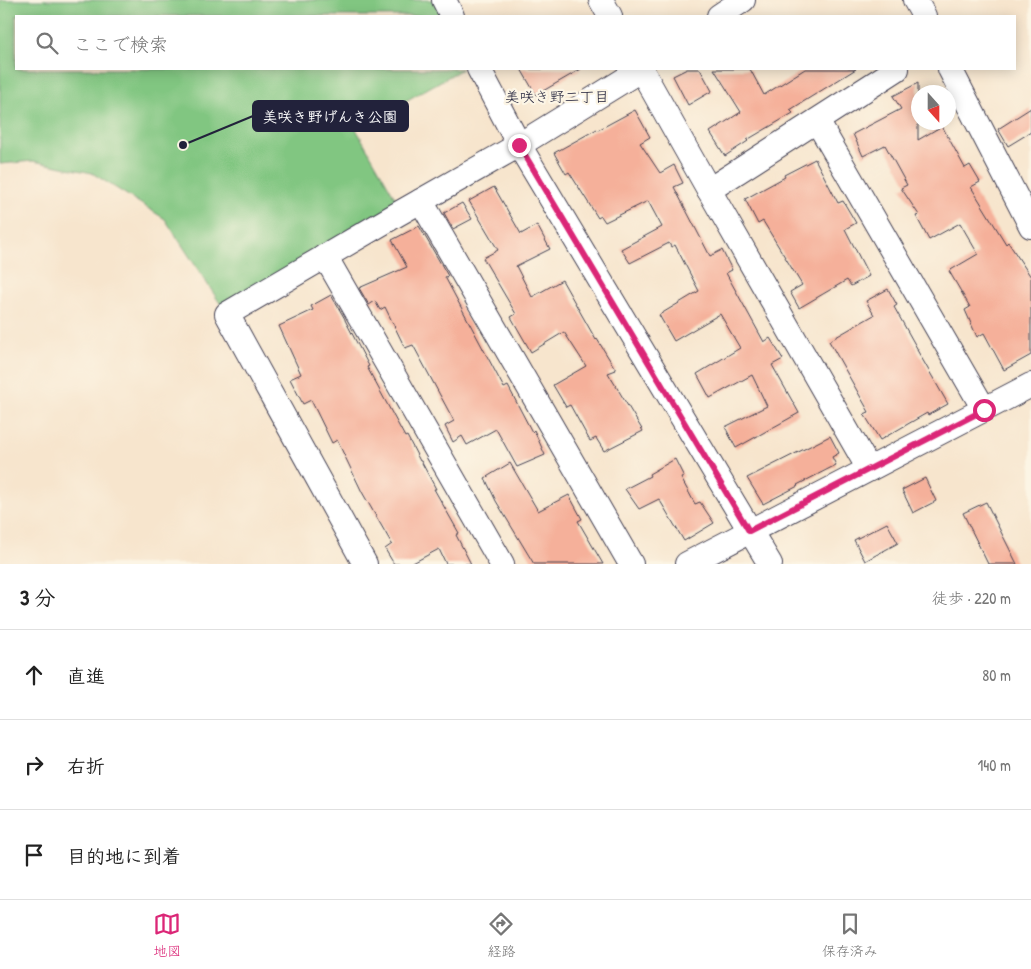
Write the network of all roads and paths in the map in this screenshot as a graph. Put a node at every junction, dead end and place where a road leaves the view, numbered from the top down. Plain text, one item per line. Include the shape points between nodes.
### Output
1 (444, 0) edge
2 (601, 0) edge
3 (743, 0) edge
4 (915, 0) edge
5 (452, 15) edge
6 (609, 15) edge
7 (720, 15) edge
8 (923, 15) edge
9 (480, 70) edge
10 (639, 70) edge
11 (642, 70) edge
12 (895, 70) edge
13 (951, 70) edge
14 (817, 121) junction
15 (519, 145) junction
16 (709, 190) junction
17 (421, 201) junction
18 (1031, 226) edge
19 (325, 256) junction
20 (1031, 385) edge
21 (984, 410) junction
22 (869, 469) junction
23 (749, 531) junction
24 (365, 564) edge
25 (502, 564) edge
26 (631, 564) edge
27 (687, 564) edge
28 (770, 564) edge

1 - 5 street
2 - 6 street
3 - 7 street
4 - 8 street
9 - 15 street
10 - 15 street
11 - 16 street
12 - 14 street
13 - 18 street
14 - 16 street
14 - 21 street
15 - 17 street
15 - 23 street
16 - 22 street
17 - 19 street
17 - 26 street
19 - 24 street via 227,314
19 - 25 street
20 - 21 street
21 - 22 street
22 - 23 street
23 - 27 street
23 - 28 street

